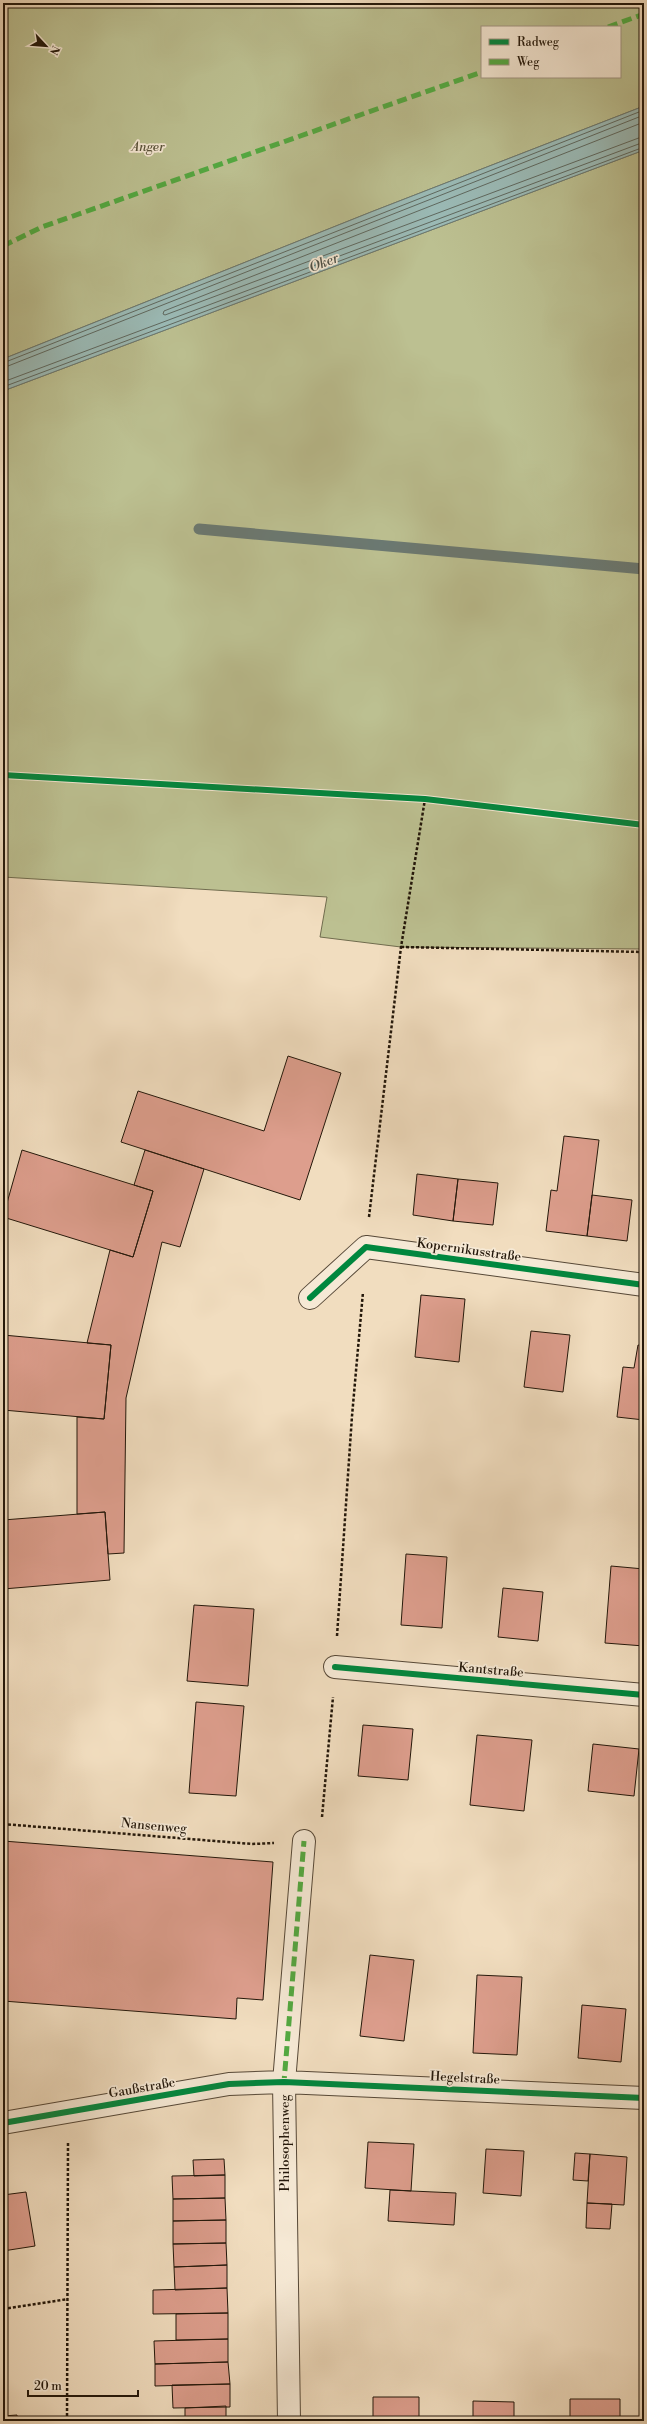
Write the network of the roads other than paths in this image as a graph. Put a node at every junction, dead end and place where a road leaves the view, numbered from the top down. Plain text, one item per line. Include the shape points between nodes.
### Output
1 (644, 1285) edge
2 (310, 1298) dead end
3 (335, 1667) road end
4 (644, 1695) edge
5 (304, 1841) road end
6 (284, 2082) junction
7 (644, 2098) edge
8 (3, 2123) edge
9 (289, 2421) edge

1 - 2 street, Kopernikusstraße via 366,1247
3 - 4 street, Kantstraße
5 - 6 street, Philosophenweg
6 - 7 street, Hegelstraße
6 - 8 street, Gaußstraße via 230,2084
6 - 9 street, Philosophenweg

